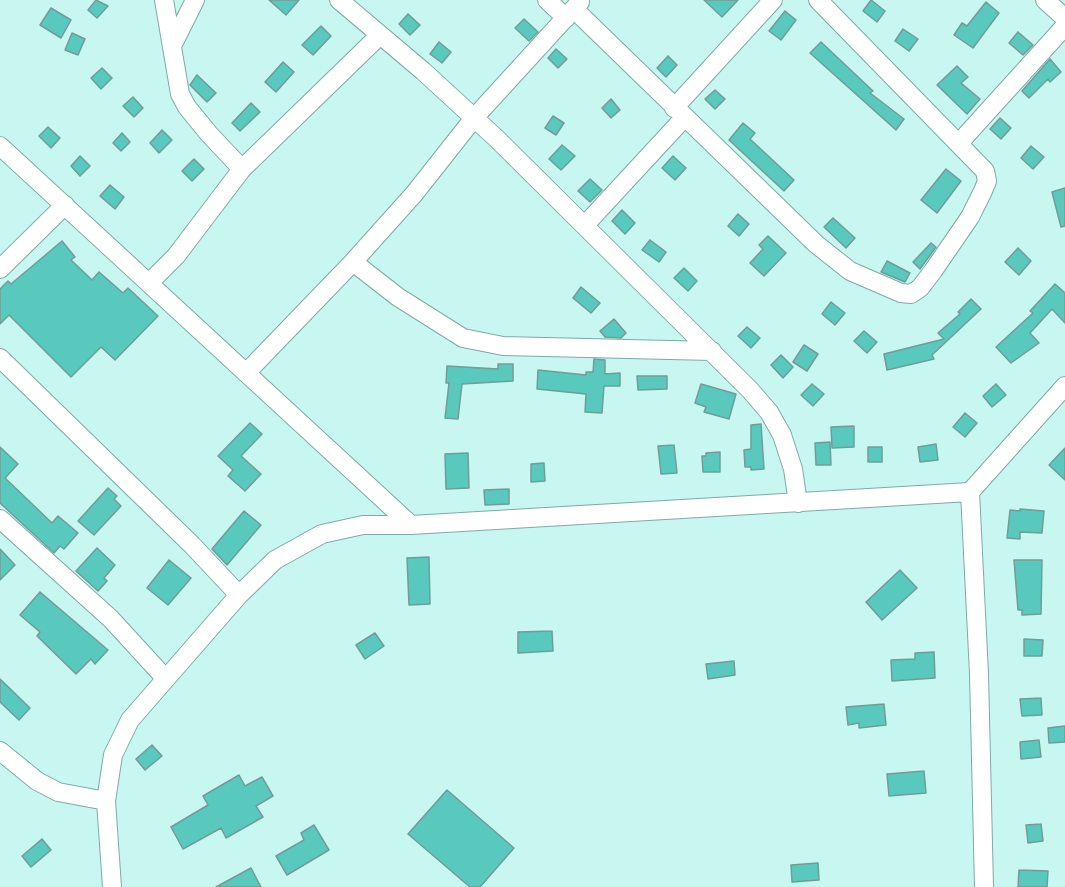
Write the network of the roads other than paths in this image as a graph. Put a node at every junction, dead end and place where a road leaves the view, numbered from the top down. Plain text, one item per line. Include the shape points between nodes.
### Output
1 (164, 0) edge
2 (195, 0) edge
3 (339, 0) edge
4 (547, 0) edge
5 (773, 0) edge
6 (818, 0) edge
7 (574, 9) edge
8 (1059, 12) edge
9 (379, 36) junction
10 (173, 44) junction
11 (679, 113) junction
12 (474, 118) junction
13 (959, 143) junction
14 (0, 146) edge
15 (242, 169) junction
16 (65, 205) junction
17 (585, 225) junction
18 (353, 262) junction
19 (0, 269) edge
20 (149, 284) junction
21 (712, 351) junction
22 (0, 358) edge
23 (246, 373) junction
24 (1065, 386) edge
25 (970, 492) junction
26 (798, 503) junction
27 (0, 519) edge
28 (411, 525) junction
29 (239, 595) junction
30 (165, 678) junction
31 (0, 751) edge
32 (106, 801) junction
33 (112, 887) edge
34 (984, 887) edge

1 - 10 street
2 - 10 street
3 - 9 street
4 - 7 street
5 - 11 street
6 - 13 street
7 - 11 street
7 - 12 street
8 - 13 street
9 - 12 street
9 - 15 street
10 - 15 street via 180,94 187,107
11 - 13 street via 831,256 850,271 901,293 911,294 920,288 969,217 987,181 985,171
11 - 17 street
12 - 17 street
12 - 18 street
14 - 16 street
15 - 20 street via 176,256
16 - 19 street
16 - 20 street
17 - 21 street
18 - 21 street via 398,297 463,338 513,346
18 - 23 street
20 - 23 street
21 - 26 street via 769,412 782,435 793,469
22 - 29 street
23 - 28 street
24 - 25 street
25 - 26 street
25 - 34 street
26 - 28 street
27 - 30 street via 111,619
28 - 29 street via 363,525 322,534 275,560
29 - 30 street
30 - 32 street via 130,720 113,755
31 - 32 street via 37,782 58,792
32 - 33 street

